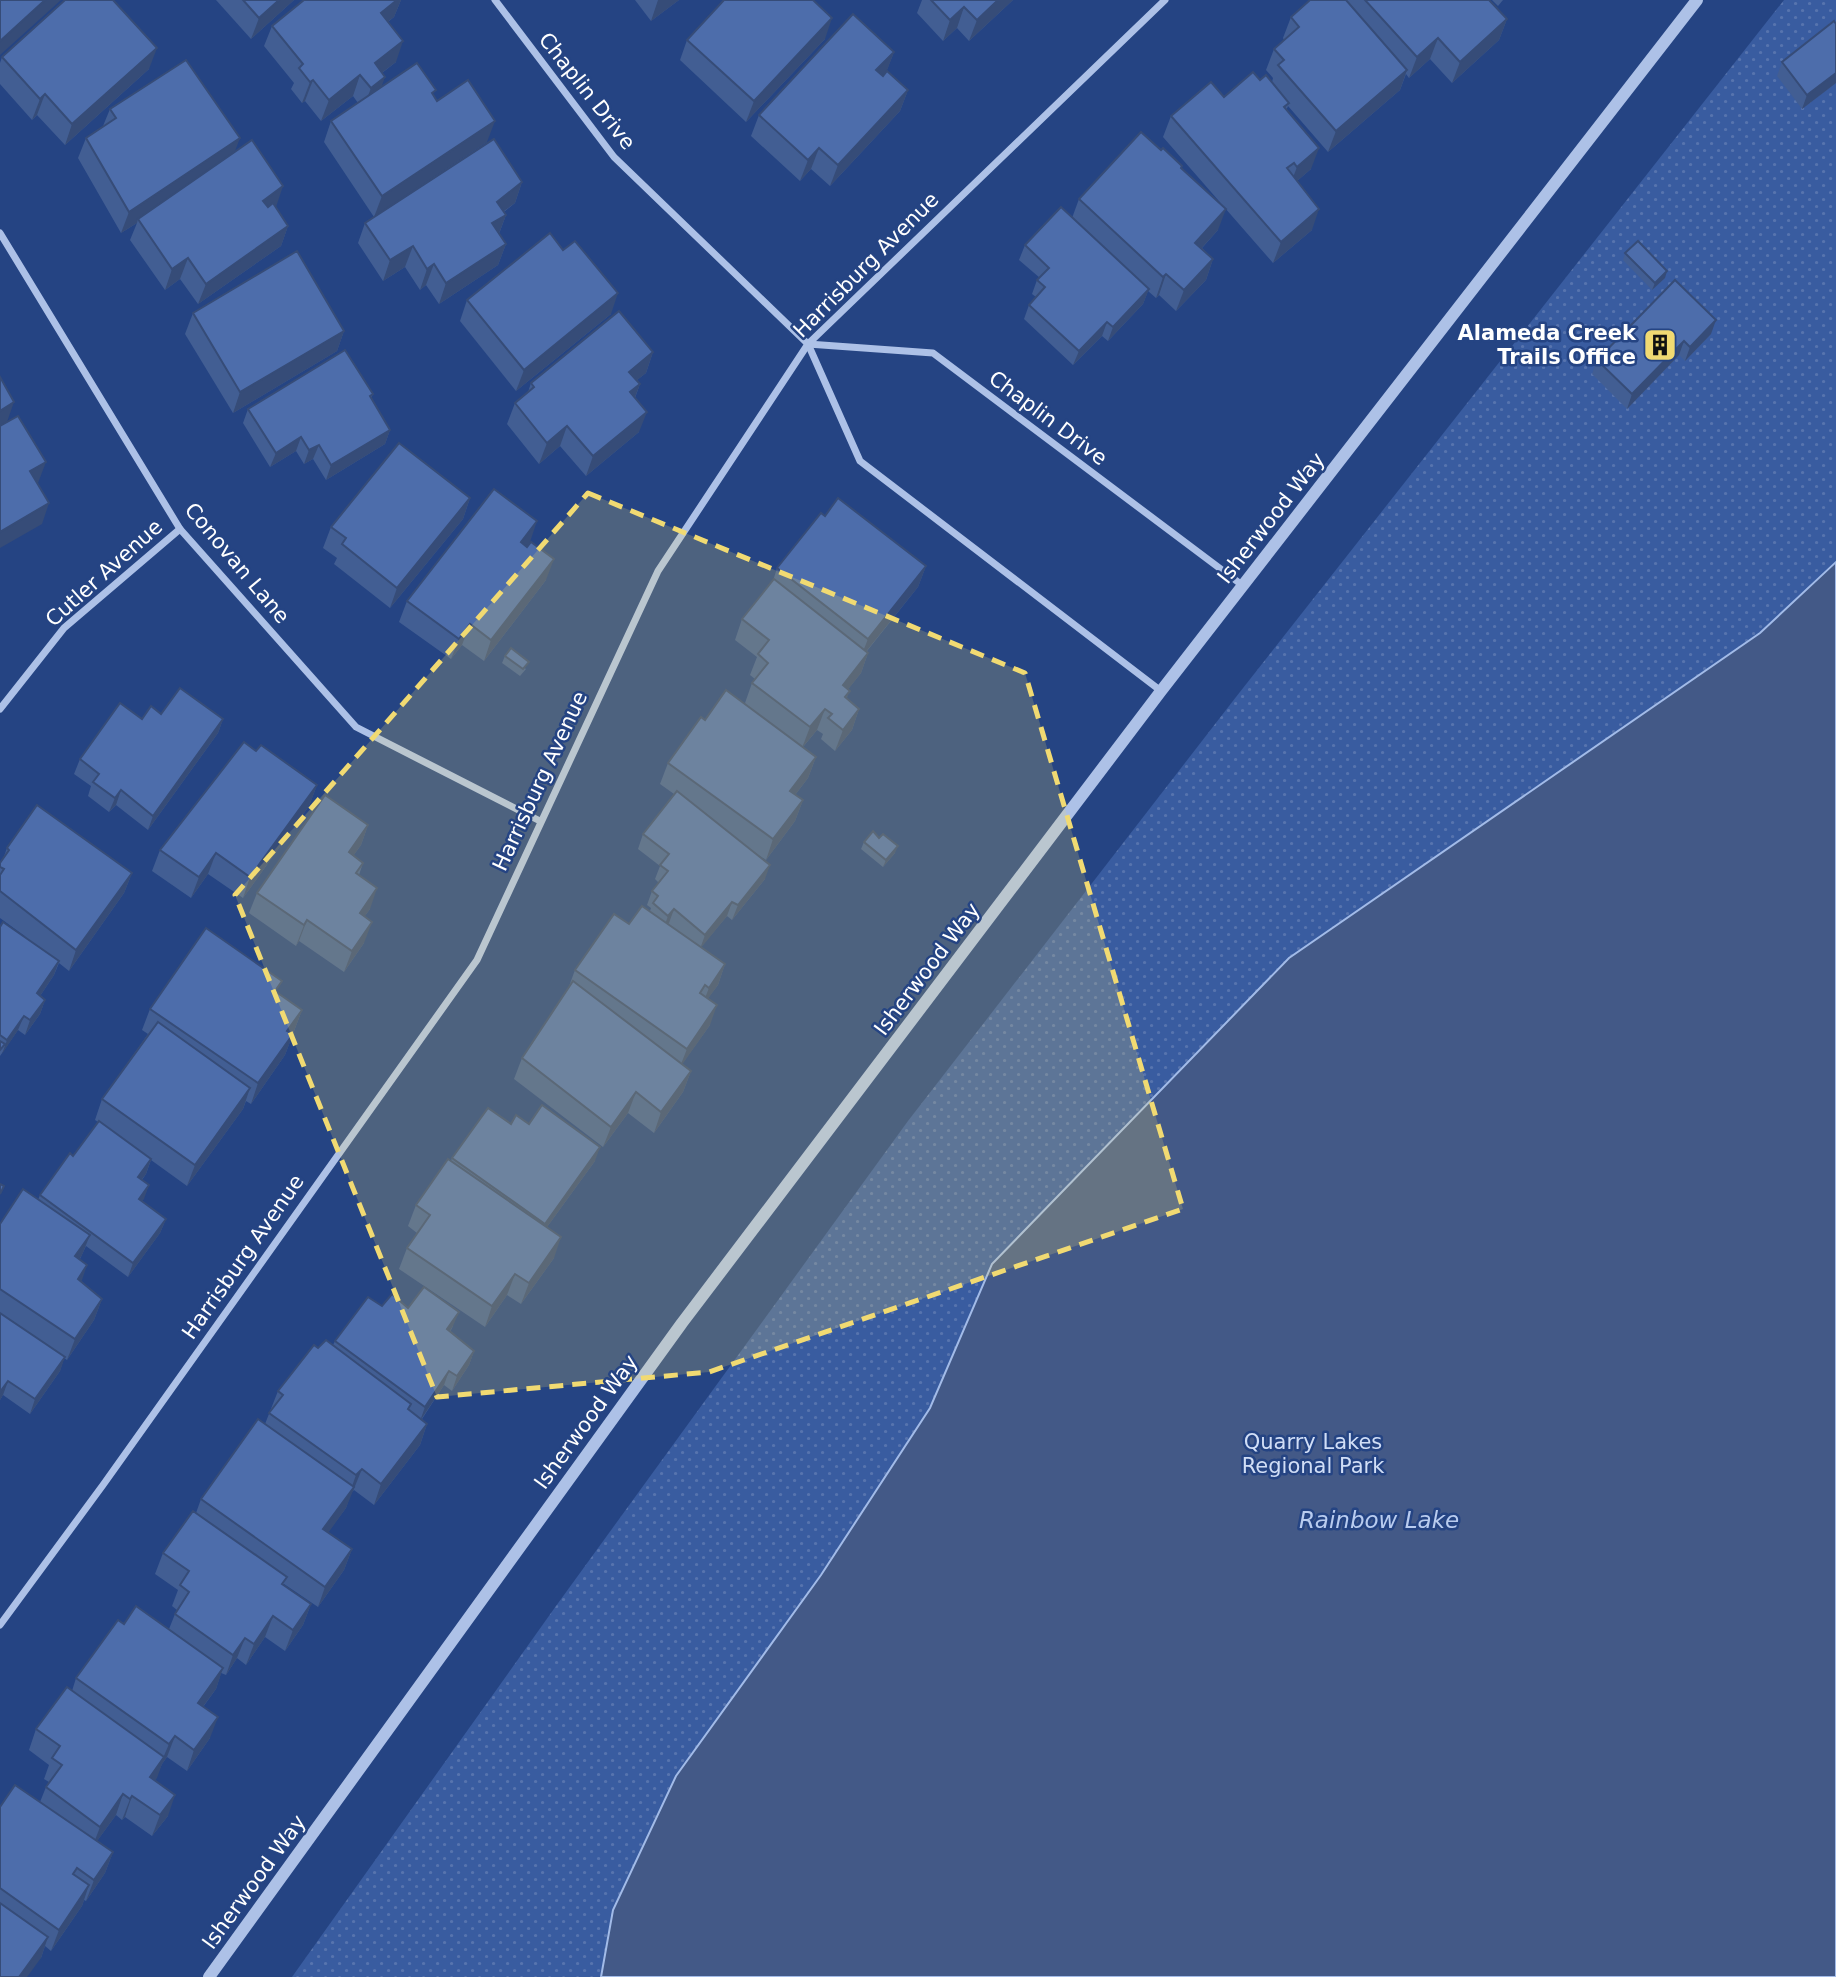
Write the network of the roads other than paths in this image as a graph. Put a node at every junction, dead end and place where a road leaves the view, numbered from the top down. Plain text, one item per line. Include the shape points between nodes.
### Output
1 (495, 0) edge
2 (1165, 0) edge
3 (1697, 0) edge
4 (0, 233) edge
5 (808, 344) junction
6 (180, 529) junction
7 (1242, 585) junction
8 (1161, 691) junction
9 (0, 709) edge
10 (540, 821) junction
11 (0, 1625) edge
12 (209, 1977) edge

1 - 5 street, Chaplin Drive via 614,157
2 - 5 street, Harrisburg Avenue
3 - 7 street, Isherwood Way
4 - 6 street, Conovan Lane
5 - 7 street, Chaplin Drive via 933,353
5 - 8 street, Chaplin Drive via 860,461
5 - 10 street, Harrisburg Avenue via 658,571
6 - 9 street, Cutler Avenue via 64,628
6 - 10 street, Conovan Lane via 356,727
7 - 8 street, Isherwood Way
8 - 12 street, Isherwood Way via 682,1323
10 - 11 street, Harrisburg Avenue via 477,960

